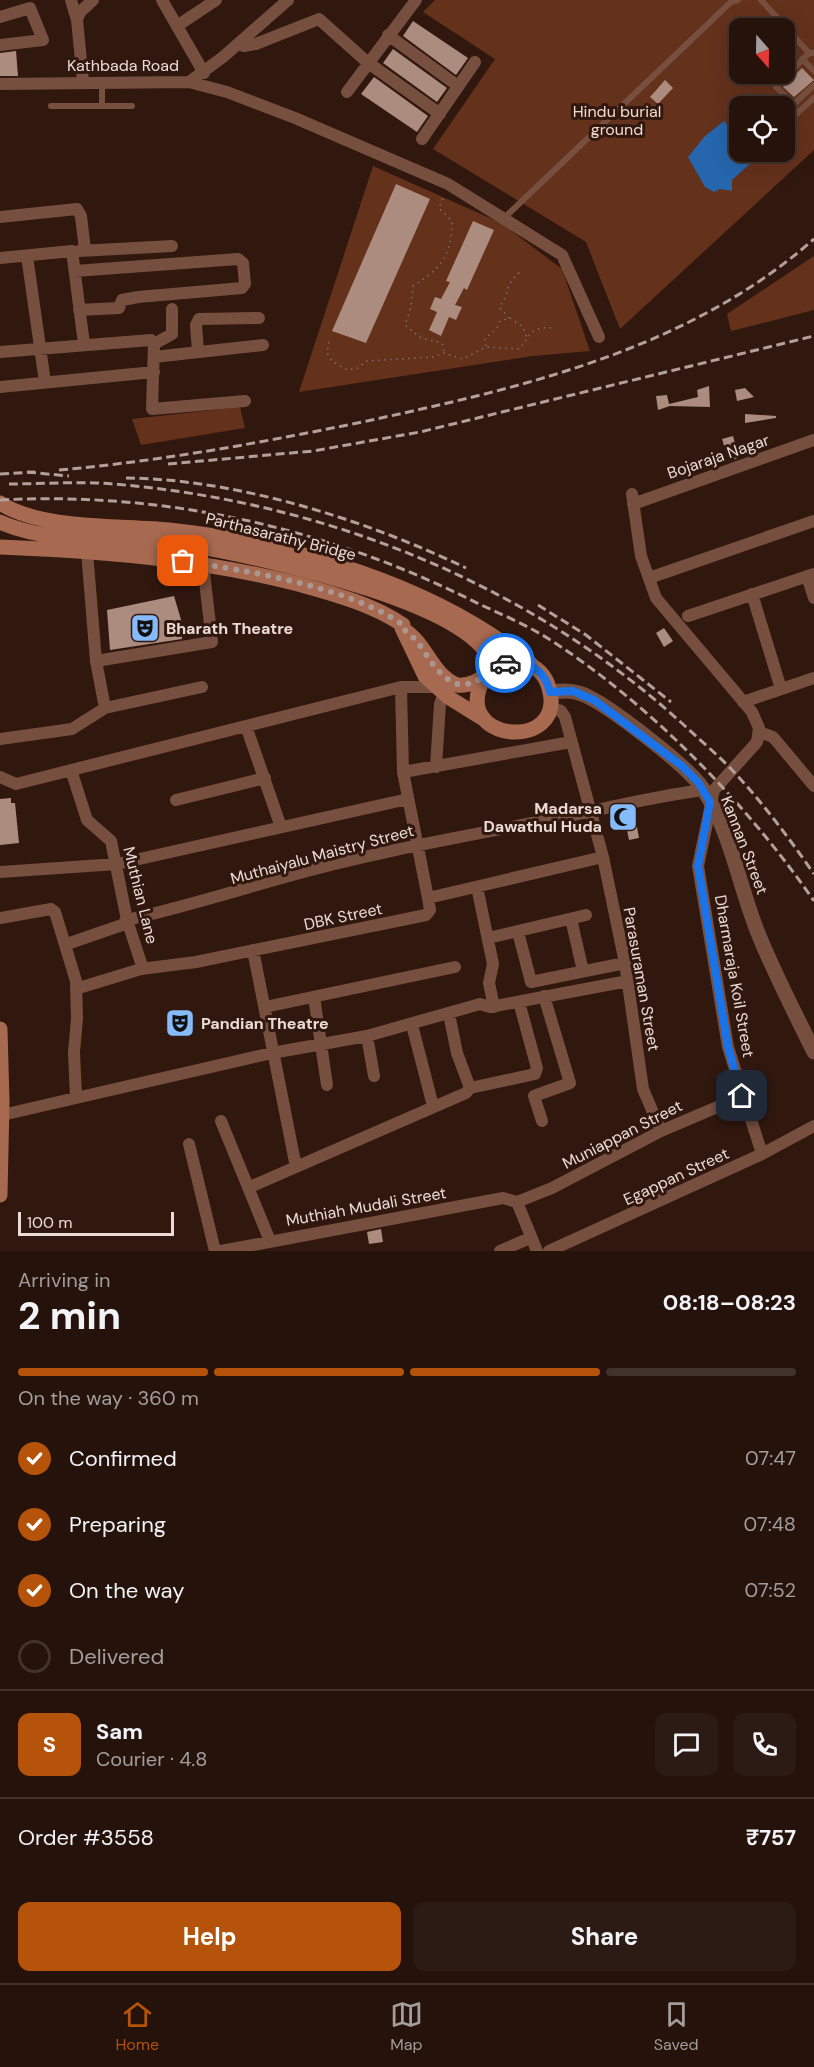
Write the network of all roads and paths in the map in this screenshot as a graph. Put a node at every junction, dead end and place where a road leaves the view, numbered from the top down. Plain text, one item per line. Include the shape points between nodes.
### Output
1 (70, 0) edge
2 (93, 0) edge
3 (162, 0) edge
4 (216, 0) edge
5 (288, 0) edge
6 (421, 1) edge
7 (734, 1) edge
8 (759, 1) edge
9 (0, 17) edge
10 (77, 20) junction
11 (177, 26) junction
12 (388, 35) junction
13 (239, 43) junction
14 (0, 45) edge
15 (811, 53) edge
16 (802, 59) junction
17 (367, 62) junction
18 (475, 62) dead end
19 (814, 71) edge
20 (204, 73) junction
21 (83, 81) junction
22 (102, 81) junction
23 (189, 82) junction
24 (0, 84) edge
25 (814, 85) edge
26 (458, 86) junction
27 (347, 92) dead end
28 (814, 98) edge
29 (51, 105) dead end
30 (102, 105) junction
31 (132, 106) dead end
32 (440, 114) junction
33 (795, 115) edge
34 (422, 139) dead end
35 (448, 184) junction
36 (0, 217) edge
37 (502, 220) junction
38 (172, 246) dead end
39 (79, 251) junction
40 (27, 256) junction
41 (0, 258) edge
42 (75, 271) junction
43 (520, 272) dead end
44 (172, 309) dead end
45 (80, 310) junction
46 (259, 318) dead end
47 (510, 318) junction
48 (551, 328) dead end
49 (599, 337) dead end
50 (527, 338) junction
51 (329, 342) dead end
52 (84, 344) junction
53 (263, 345) dead end
54 (153, 347) junction
55 (486, 347) junction
56 (41, 349) junction
57 (198, 351) junction
58 (0, 352) edge
59 (444, 353) junction
60 (154, 372) junction
61 (45, 382) junction
62 (0, 387) edge
63 (245, 400) dead end
64 (814, 440) edge
65 (0, 503) edge
66 (814, 521) edge
67 (0, 522) edge
68 (0, 547) edge
69 (87, 552) junction
70 (203, 564) junction
71 (811, 575) edge
72 (649, 578) junction
73 (752, 594) junction
74 (402, 595) junction
75 (814, 598) edge
76 (688, 616) dead end
77 (403, 625) junction
78 (96, 661) junction
79 (533, 667) junction
80 (487, 675) junction
81 (814, 678) edge
82 (202, 687) dead end
83 (401, 687) junction
84 (781, 689) junction
85 (440, 690) junction
86 (550, 699) junction
87 (743, 702) junction
88 (105, 708) junction
89 (488, 723) junction
90 (246, 726) junction
91 (758, 736) junction
92 (0, 739) edge
93 (571, 742) junction
94 (436, 767) junction
95 (71, 770) junction
96 (403, 772) junction
97 (0, 777) edge
98 (265, 778) junction
99 (814, 786) edge
100 (707, 796) junction
101 (408, 799) junction
102 (176, 800) dead end
103 (592, 812) junction
104 (280, 827) junction
105 (418, 845) junction
106 (603, 857) junction
107 (117, 864) junction
108 (0, 872) edge
109 (477, 887) junction
110 (428, 898) junction
111 (586, 915) dead end
112 (0, 918) edge
113 (571, 919) junction
114 (127, 920) junction
115 (518, 932) junction
116 (488, 938) junction
117 (67, 944) junction
118 (253, 950) junction
119 (625, 963) junction
120 (455, 967) dead end
121 (143, 969) junction
122 (583, 971) junction
123 (76, 981) junction
124 (628, 981) junction
125 (544, 996) junction
126 (314, 997) junction
127 (519, 1002) junction
128 (265, 1007) junction
129 (494, 1007) junction
130 (449, 1014) junction
131 (412, 1025) junction
132 (0, 1029) edge
133 (367, 1036) junction
134 (321, 1044) junction
135 (814, 1052) edge
136 (272, 1053) junction
137 (374, 1076) dead end
138 (327, 1084) dead end
139 (470, 1088) junction
140 (742, 1096) junction
141 (76, 1097) junction
142 (2, 1106) edge
143 (433, 1106) junction
144 (221, 1121) dead end
145 (542, 1121) dead end
146 (814, 1126) edge
147 (662, 1131) junction
148 (189, 1144) dead end
149 (0, 1150) edge
150 (762, 1154) junction
151 (296, 1167) junction
152 (249, 1187) junction
153 (0, 1196) edge
154 (517, 1202) junction
155 (530, 1238) junction
156 (270, 1241) junction
157 (215, 1251) edge
158 (221, 1251) edge
159 (501, 1251) edge
160 (537, 1251) edge
161 (549, 1251) edge

1 - 10 street
2 - 10 street
3 - 11 street
4 - 11 street
5 - 13 street, Kathbada Road
6 - 12 street
7 - 37 lane
8 - 15 lane
9 - 14 street via 30,8 43,40
10 - 21 street
11 - 20 street
12 - 17 street
12 - 26 street
13 - 17 street via 256,44 319,19
13 - 20 street, Kathbada Road
15 - 16 lane
16 - 19 lane
16 - 25 lane via 777,89 794,104
17 - 27 street
17 - 32 street
18 - 26 street
20 - 23 street, Kathbada Road
21 - 22 street, Kathbada Road
21 - 24 street, Kathbada Road
22 - 23 street, Kathbada Road
22 - 30 lane
23 - 35 street via 295,118
26 - 32 street
28 - 33 lane
29 - 30 lane
30 - 31 lane
32 - 34 street
35 - 37 street
35 - 59 path via 439,208 452,221 446,259 412,286 405,325 421,338 442,343
36 - 39 street via 77,209 81,216
37 - 49 street via 562,255
38 - 39 street
39 - 40 street
39 - 42 street
40 - 41 street
40 - 56 street
42 - 45 street
42 - 45 street via 238,259 243,263 242,288 132,298 122,300 119,308
43 - 47 path via 508,282 505,300 499,307
44 - 54 street via 172,334
45 - 52 street
46 - 57 street via 199,319
47 - 50 path via 523,327
47 - 55 path via 500,321 485,338
48 - 50 path via 539,327
50 - 55 path via 520,349
51 - 59 path via 327,353 332,361 347,370 366,361
52 - 54 street
52 - 56 street
53 - 57 street
54 - 57 street
54 - 60 street
55 - 59 path via 463,359
56 - 58 street
56 - 61 street
60 - 61 street
60 - 63 street via 152,409
61 - 62 street
64 - 72 street, Bojaraja Nagar via 633,499 641,556
65 - 74 main road, Parthasarathy Bridge via 44,520 172,530 237,541 347,569
66 - 72 street
67 - 74 main road, Parthasarathy Bridge via 39,534 175,544 234,554
68 - 69 main road
69 - 70 main road
69 - 78 street
70 - 77 main road via 290,582 355,601
70 - 78 street via 212,642
71 - 73 street
71 - 75 street
72 - 87 street via 660,604
73 - 76 street
73 - 84 street
74 - 79 main road, Parthasarathy Bridge via 473,622
74 - 80 main road, Parthasarathy Bridge via 467,633 488,656
77 - 80 main road via 446,680 463,685
77 - 85 main road via 401,630 420,669
78 - 88 street
79 - 80 main road via 511,662
79 - 86 main road via 544,676
80 - 89 main road via 478,701
81 - 84 street
82 - 88 street
83 - 85 street
83 - 90 street
83 - 96 street
84 - 87 street
85 - 89 main road
85 - 94 street
86 - 89 main road via 540,723 523,733 504,733
86 - 93 street, Parasuraman Street via 563,713
86 - 100 street, Kannan Street via 573,691 594,700 682,766
87 - 91 street via 754,715
88 - 92 street via 72,729
90 - 95 street
90 - 98 street
91 - 99 street via 772,737
91 - 100 street via 751,751
93 - 94 street
93 - 103 street, Parasuraman Street
94 - 96 street
95 - 97 street via 16,784
95 - 107 street, Muthian Lane via 87,820 111,841
96 - 101 street
98 - 102 street
98 - 104 street
100 - 103 street, Muthaiyalu Maistry Street via 631,801
100 - 135 street, Kannan Street via 758,932
100 - 140 street, Dharmaraja Koil Street via 698,866 728,1047
101 - 104 street
101 - 105 street
103 - 105 street, Muthaiyalu Maistry Street
103 - 106 street, Parasuraman Street
104 - 107 street
105 - 110 street
105 - 114 street, Muthaiyalu Maistry Street
106 - 109 street
106 - 119 street, Parasuraman Street
107 - 108 street
107 - 114 street, Muthian Lane
109 - 110 street
109 - 116 street
110 - 118 street, DBK Street via 430,910 426,915
111 - 113 street
112 - 117 street via 52,909
113 - 115 street
113 - 122 street
114 - 117 street, Muthaiyalu Maistry Street
114 - 121 street, Muthian Lane
115 - 116 street
115 - 122 street via 531,982
116 - 129 street
117 - 123 street
118 - 121 street, DBK Street
118 - 128 street
119 - 122 street
119 - 124 street, Parasuraman Street
120 - 126 street
121 - 123 street, DBK Street via 82,987
123 - 141 street
124 - 125 street
124 - 147 street, Parasuraman Street via 643,1089
125 - 127 street
125 - 145 street via 570,1083 534,1096
126 - 128 street
126 - 134 street
127 - 129 street
127 - 139 street via 538,1071
128 - 136 street
129 - 130 street via 480,1004
130 - 131 street
130 - 139 street
131 - 133 street
131 - 143 street
132 - 142 main road
133 - 134 street
133 - 137 street
134 - 136 street
134 - 138 street
136 - 141 street
136 - 151 street
139 - 143 street
140 - 147 street, Muniappan Street
140 - 150 street, Dharmaraja Koil Street
141 - 142 street
142 - 149 main road
143 - 151 street
144 - 152 street
146 - 150 street, Egappan Street
147 - 154 street, Muniappan Street
148 - 157 street
149 - 153 main road
150 - 161 street, Egappan Street
151 - 152 street
152 - 156 street
154 - 155 street
154 - 156 street, Muthiah Mudali Street via 503,1198
155 - 159 street
155 - 160 street
156 - 158 street, Muthiah Mudali Street

